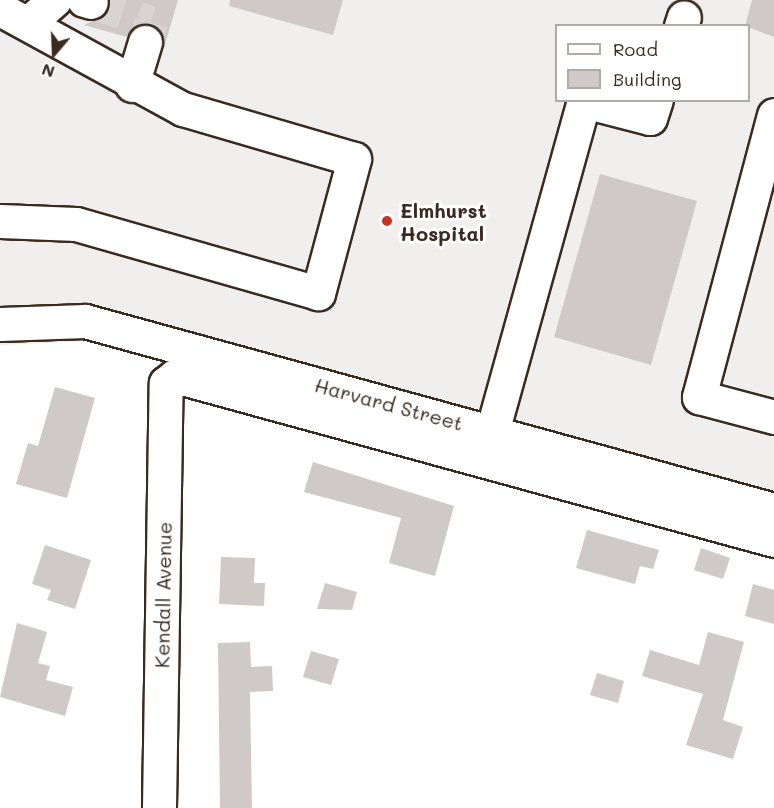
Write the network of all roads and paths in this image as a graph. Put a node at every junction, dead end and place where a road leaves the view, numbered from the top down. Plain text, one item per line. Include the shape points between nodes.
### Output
1 (54, 0) edge
2 (14, 16) edge
3 (145, 42) tunnel mouth
4 (132, 84) junction
5 (584, 102) edge
6 (588, 102) edge
7 (655, 102) edge
8 (774, 115) edge
9 (0, 221) edge
10 (0, 324) edge
11 (166, 383) joint
12 (774, 417) edge
13 (492, 432) junction
14 (774, 510) edge
15 (774, 540) edge
16 (159, 808) edge

1 - 2 street
2 - 4 street
3 - 4 street
4 - 9 street via 231,126 354,159 318,293 76,224
5 - 13 street
6 - 7 street via 650,118
8 - 12 street via 699,397
10 - 13 street, Harvard Street via 85,321
11 - 15 street, Harvard Street via 188,375
11 - 16 street, Kendall Avenue
13 - 14 street, Harvard Street

